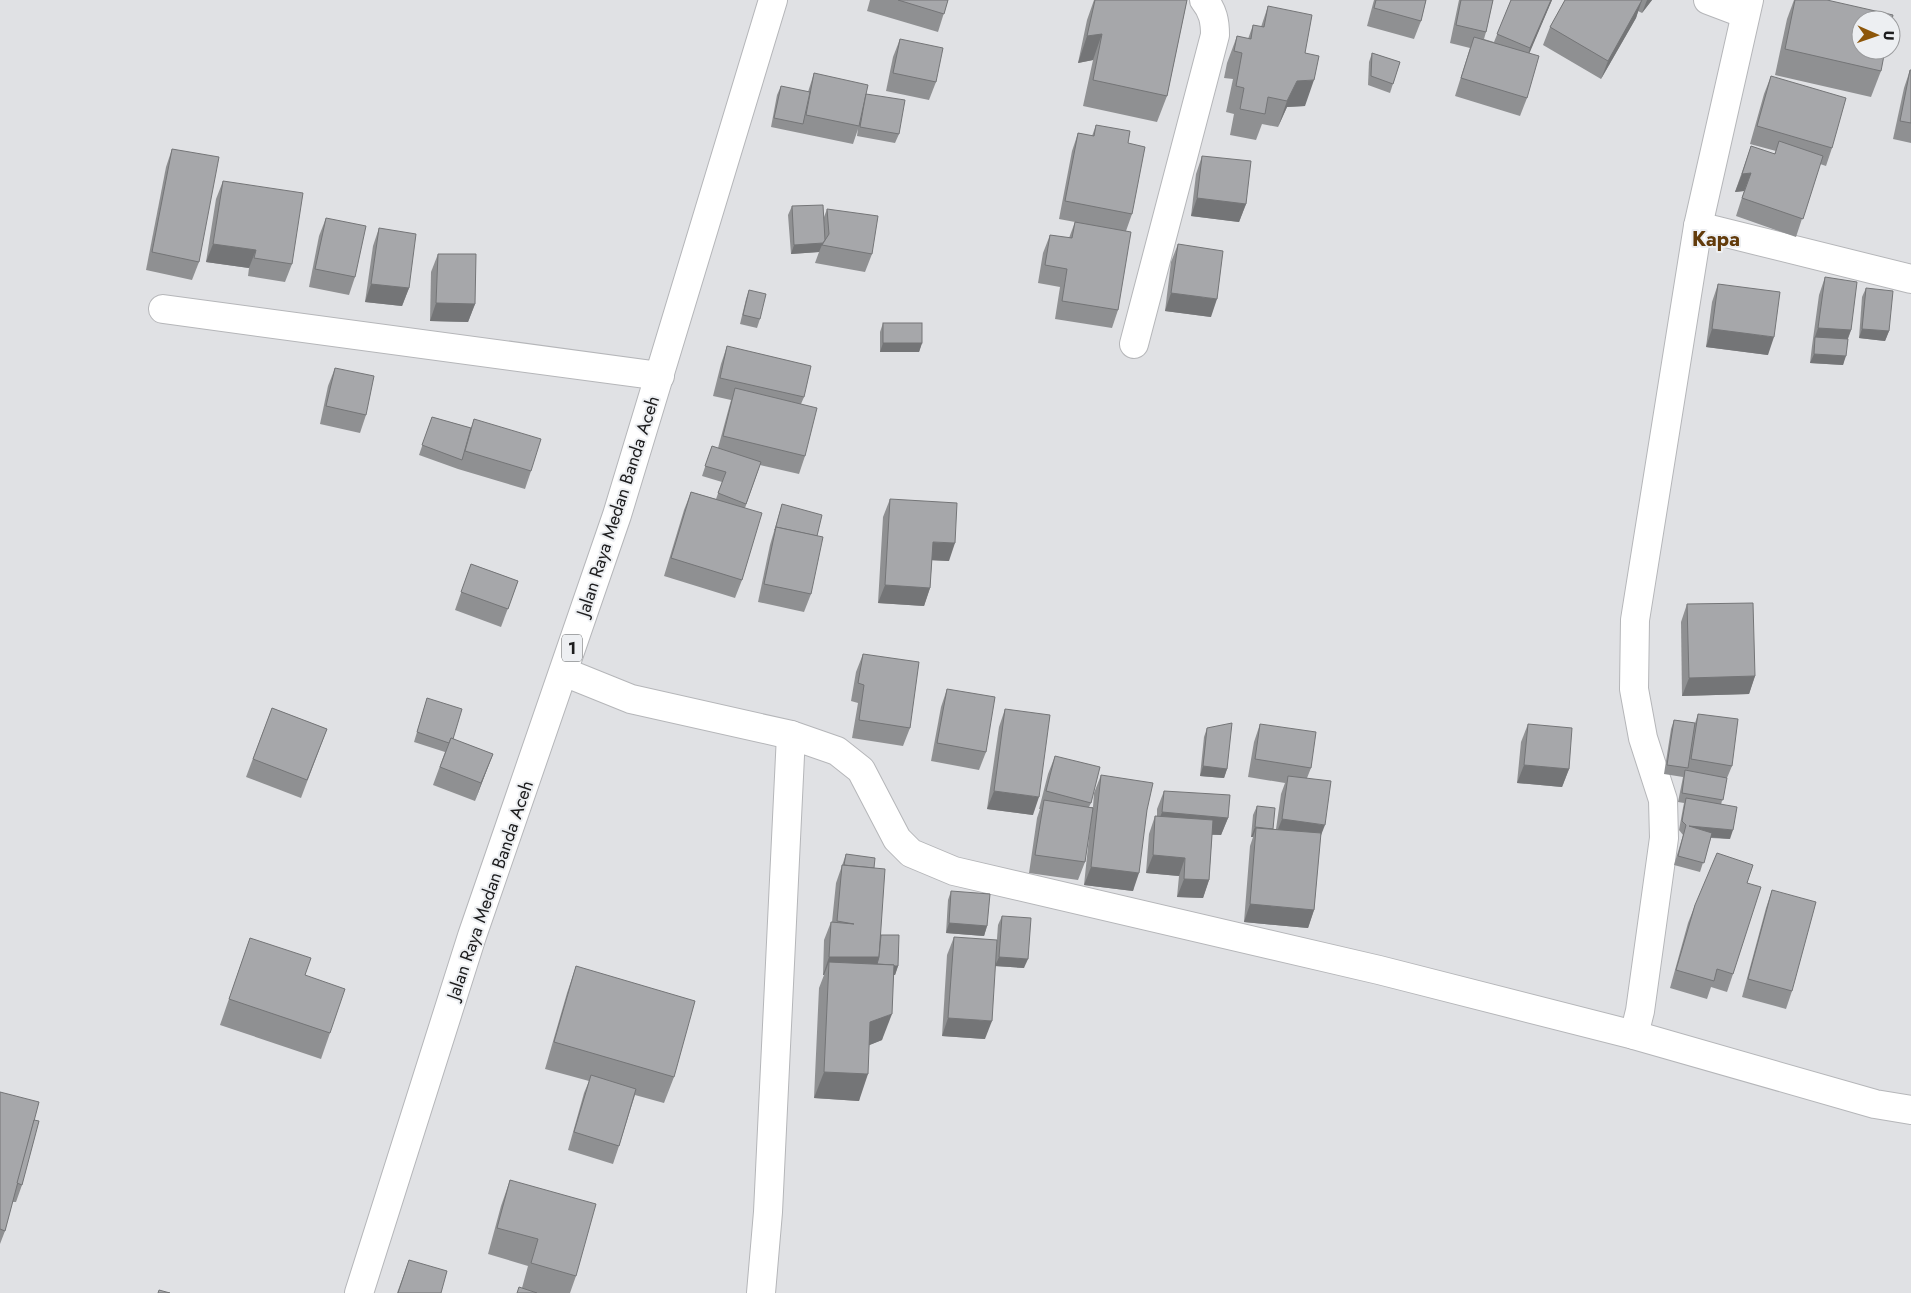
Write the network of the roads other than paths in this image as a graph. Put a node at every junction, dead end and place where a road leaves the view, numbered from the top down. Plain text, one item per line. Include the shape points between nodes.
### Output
1 (772, 0) edge
2 (1204, 0) edge
3 (1708, 0) edge
4 (1747, 7) edge
5 (1698, 226) junction
6 (1911, 279) edge
7 (163, 308) dead end
8 (1134, 344) dead end
9 (660, 376) junction
10 (564, 672) junction
11 (791, 736) junction
12 (1634, 1034) junction
13 (1911, 1110) edge
14 (359, 1293) edge
15 (761, 1293) edge

1 - 9 main road, Jalan Raya Medan Banda Aceh / 1
2 - 8 main road via 1211,9 1215,35
3 - 4 main road
4 - 5 main road
5 - 6 main road
5 - 12 main road via 1635,620 1634,689 1643,738 1663,800 1664,838
7 - 9 main road
9 - 10 main road, Jalan Raya Medan Banda Aceh / 1
10 - 11 main road via 631,699
10 - 14 main road, Jalan Raya Medan Banda Aceh / 1 via 472,936
11 - 12 main road via 838,751 850,759 861,770 898,839 911,853 954,871 1379,970
11 - 15 main road via 768,1212
12 - 13 main road via 1874,1104

